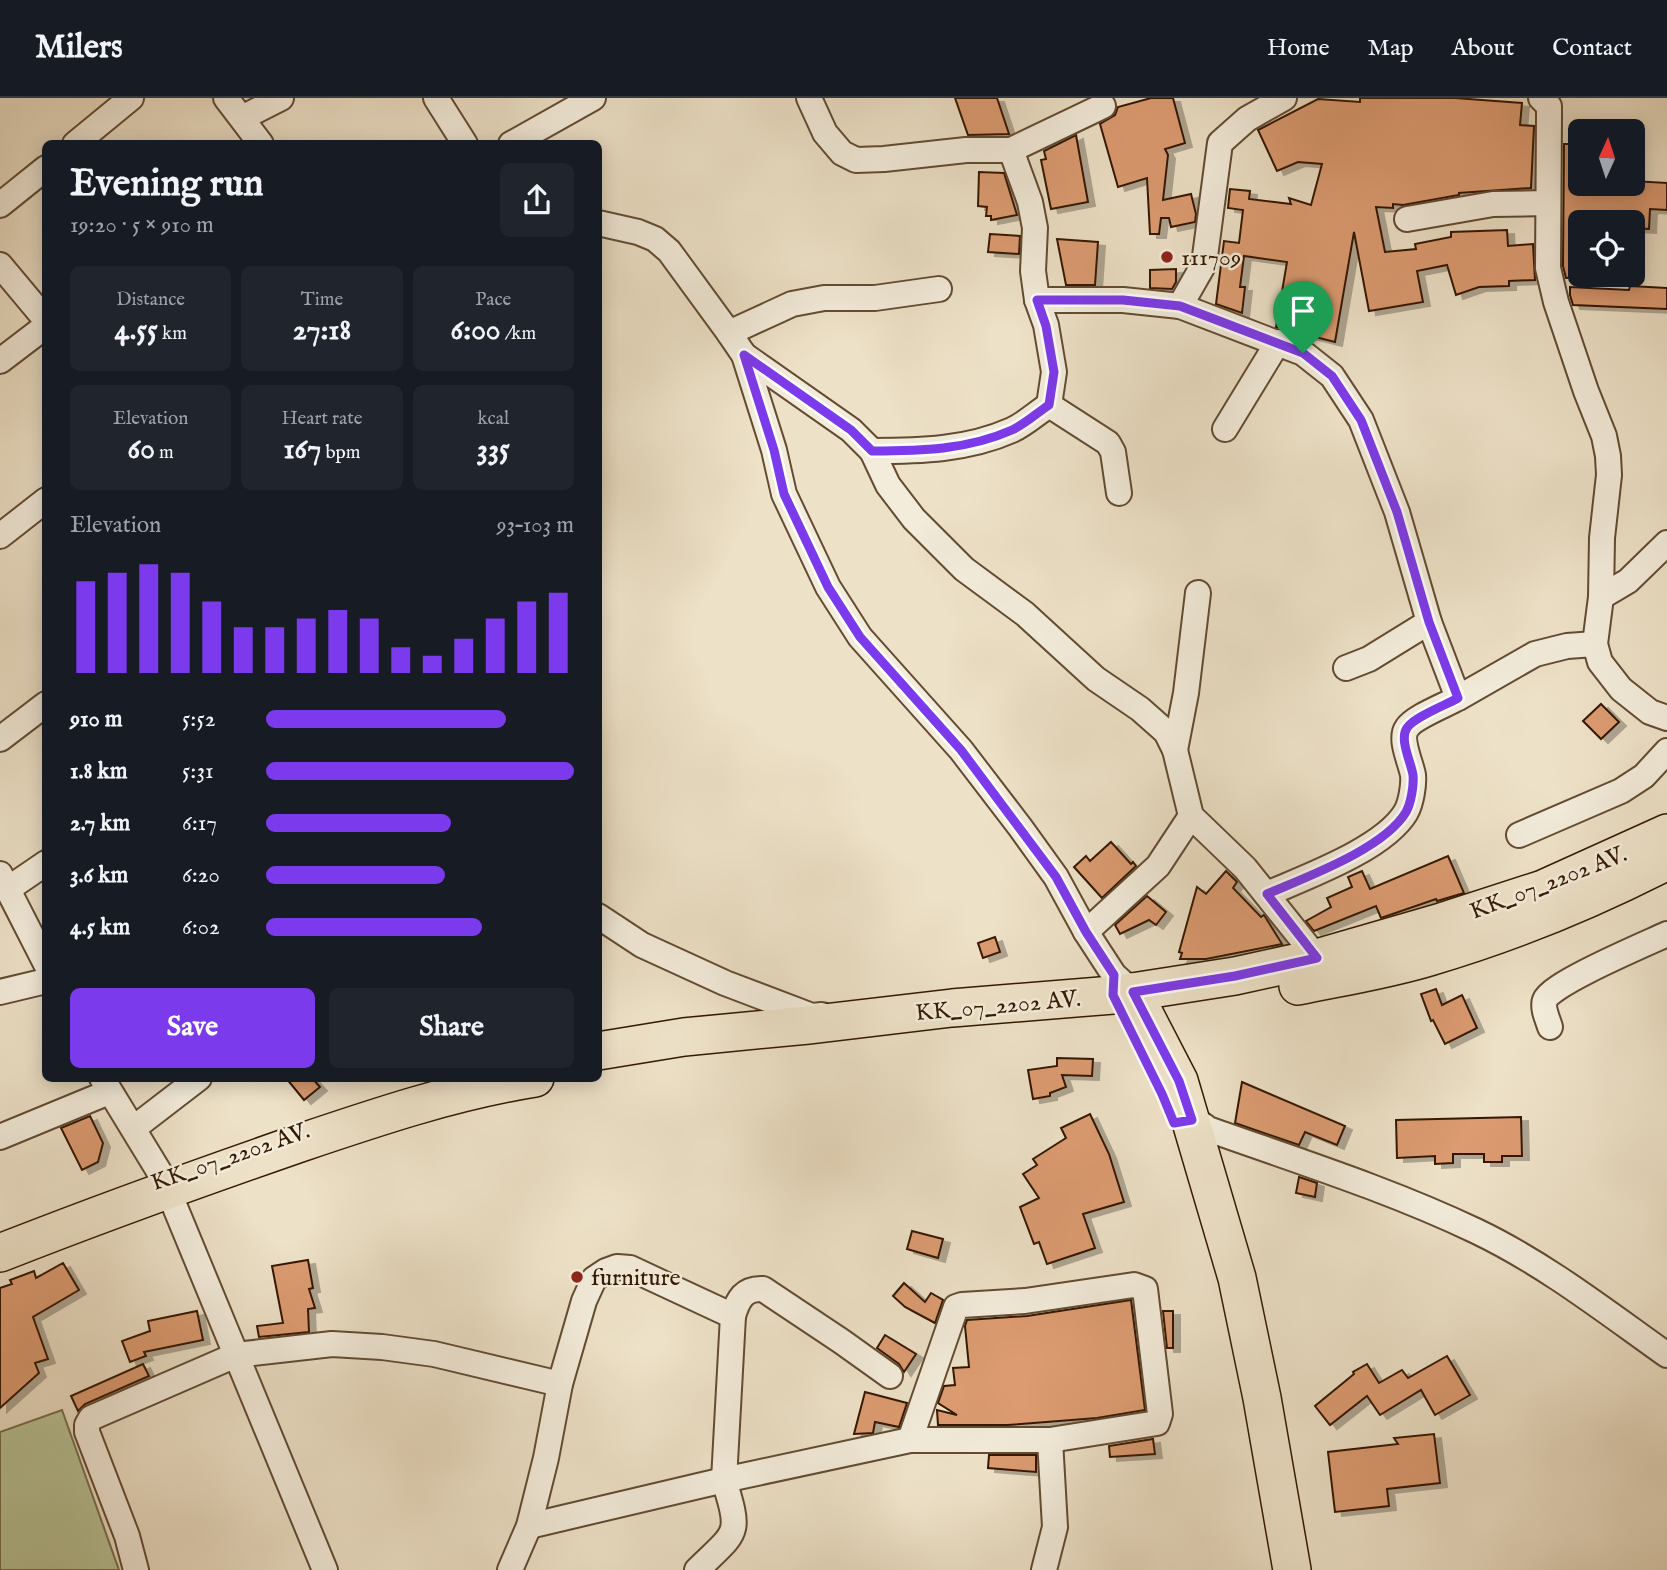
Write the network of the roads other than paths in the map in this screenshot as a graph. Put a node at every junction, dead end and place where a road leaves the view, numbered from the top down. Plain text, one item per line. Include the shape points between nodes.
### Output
1 (131, 98) edge
2 (226, 98) edge
3 (281, 98) edge
4 (436, 98) edge
5 (593, 98) edge
6 (809, 98) edge
7 (1284, 98) edge
8 (1541, 98) edge
9 (1103, 106) dead end
10 (242, 118) junction
11 (80, 140) edge
12 (258, 140) edge
13 (462, 140) edge
14 (520, 140) edge
15 (1011, 149) junction
16 (42, 171) edge
17 (1548, 203) junction
18 (0, 205) edge
19 (1407, 219) dead end
20 (602, 224) edge
21 (0, 265) edge
22 (939, 289) dead end
23 (1037, 300) junction
24 (1180, 306) junction
25 (42, 315) edge
26 (42, 329) edge
27 (729, 333) junction
28 (1278, 342) junction
29 (744, 355) junction
30 (0, 361) edge
31 (1049, 405) junction
32 (1225, 429) dead end
33 (872, 451) junction
34 (1119, 493) dead end
35 (42, 503) edge
36 (0, 536) edge
37 (1667, 543) edge
38 (1198, 593) dead end
39 (1601, 597) junction
40 (1429, 622) junction
41 (1595, 644) junction
42 (1346, 668) dead end
43 (1458, 698) junction
44 (42, 707) edge
45 (1667, 718) edge
46 (0, 739) edge
47 (1175, 750) junction
48 (1667, 751) edge
49 (1191, 816) junction
50 (1667, 833) edge
51 (1519, 835) dead end
52 (1667, 861) edge
53 (42, 865) edge
54 (4, 881) edge
55 (1267, 894) junction
56 (602, 919) edge
57 (1086, 932) junction
58 (1667, 934) edge
59 (42, 956) edge
60 (1317, 958) junction
61 (42, 982) edge
62 (0, 992) edge
63 (1125, 998) junction
64 (952, 1008) junction
65 (1550, 1027) dead end
66 (602, 1050) edge
67 (602, 1069) edge
68 (194, 1082) edge
69 (451, 1082) edge
70 (510, 1082) edge
71 (106, 1085) edge
72 (1183, 1122) junction
73 (134, 1128) junction
74 (0, 1137) edge
75 (166, 1184) junction
76 (0, 1244) edge
77 (0, 1253) edge
78 (733, 1316) junction
79 (236, 1355) junction
80 (1667, 1355) edge
81 (890, 1376) dead end
82 (560, 1384) junction
83 (910, 1440) junction
84 (1050, 1440) junction
85 (724, 1480) junction
86 (529, 1526) junction
87 (136, 1570) edge
88 (325, 1570) edge
89 (510, 1570) edge
90 (697, 1570) edge
91 (1044, 1570) edge
92 (1269, 1570) edge
93 (1292, 1570) edge

1 - 11 street
2 - 10 street
3 - 10 street
4 - 13 street
5 - 14 street
6 - 15 street via 825,133 842,153 856,160
7 - 24 street via 1247,119 1220,143 1204,264
8 - 17 street via 1549,106
9 - 15 street
10 - 12 street
15 - 23 street via 1035,228
16 - 18 street
17 - 19 street via 1493,204
17 - 39 street via 1548,268 1556,302 1608,456
20 - 27 street via 638,232 669,251
21 - 25 street
22 - 27 street via 792,304
23 - 24 street via 1123,300
23 - 31 street via 1054,372
24 - 28 street
26 - 30 street
27 - 29 street
28 - 32 street
28 - 40 street via 1303,353 1332,376 1361,420 1397,512
29 - 33 street via 851,430
29 - 57 street via 784,494 828,587 860,637 961,750 1020,827 1056,877
31 - 33 street via 1014,429 971,444 925,451
31 - 34 street via 1108,443
33 - 47 street via 888,485 914,519 964,569 1025,614 1096,679 1140,709 1166,732
35 - 36 street
37 - 39 street via 1628,581
38 - 47 street
39 - 41 street
40 - 42 street
40 - 43 street
41 - 43 street via 1535,654
41 - 45 street via 1600,662 1621,689 1650,712
43 - 55 street via 1406,728 1413,778 1406,811 1393,827 1356,853
44 - 46 street
47 - 49 street
48 - 51 street via 1644,776 1621,791
49 - 55 street
49 - 57 street via 1158,866
50 - 60 main road, KK_07_2202 AV. via 1543,889
52 - 63 main road via 1542,918 1427,958 1292,988
53 - 54 street
54 - 59 street
55 - 60 street
56 - 64 street via 642,945 713,978 812,1016
57 - 63 street
58 - 65 street via 1551,992 1545,999
60 - 63 main road, KK_07_2202 AV.
61 - 62 street
63 - 64 main road, KK_07_2202 AV.
63 - 67 main road via 986,1027
63 - 72 main road via 1162,1094
64 - 66 main road, KK_07_2202 AV.
68 - 73 street
69 - 75 main road, KK_07_2202 AV. via 226,1155
70 - 75 main road via 431,1101
71 - 73 street
71 - 74 street
72 - 80 street via 1200,1123 1477,1231 1562,1278
72 - 92 main road via 1189,1169 1217,1275
72 - 93 main road via 1240,1291
73 - 75 street
75 - 76 main road, KK_07_2202 AV.
75 - 77 main road
75 - 79 street
78 - 81 street via 742,1294 763,1289
78 - 82 street via 629,1268 606,1270 594,1279 584,1301
78 - 85 street
79 - 82 street via 332,1344 382,1347 434,1354
79 - 87 street via 91,1418 87,1425
79 - 88 street
82 - 86 street
83 - 84 street
83 - 84 street via 956,1307 1134,1284 1145,1289 1160,1414 1157,1423
83 - 85 street
84 - 91 street via 1055,1527
85 - 86 street
85 - 90 street via 735,1528
86 - 89 street

